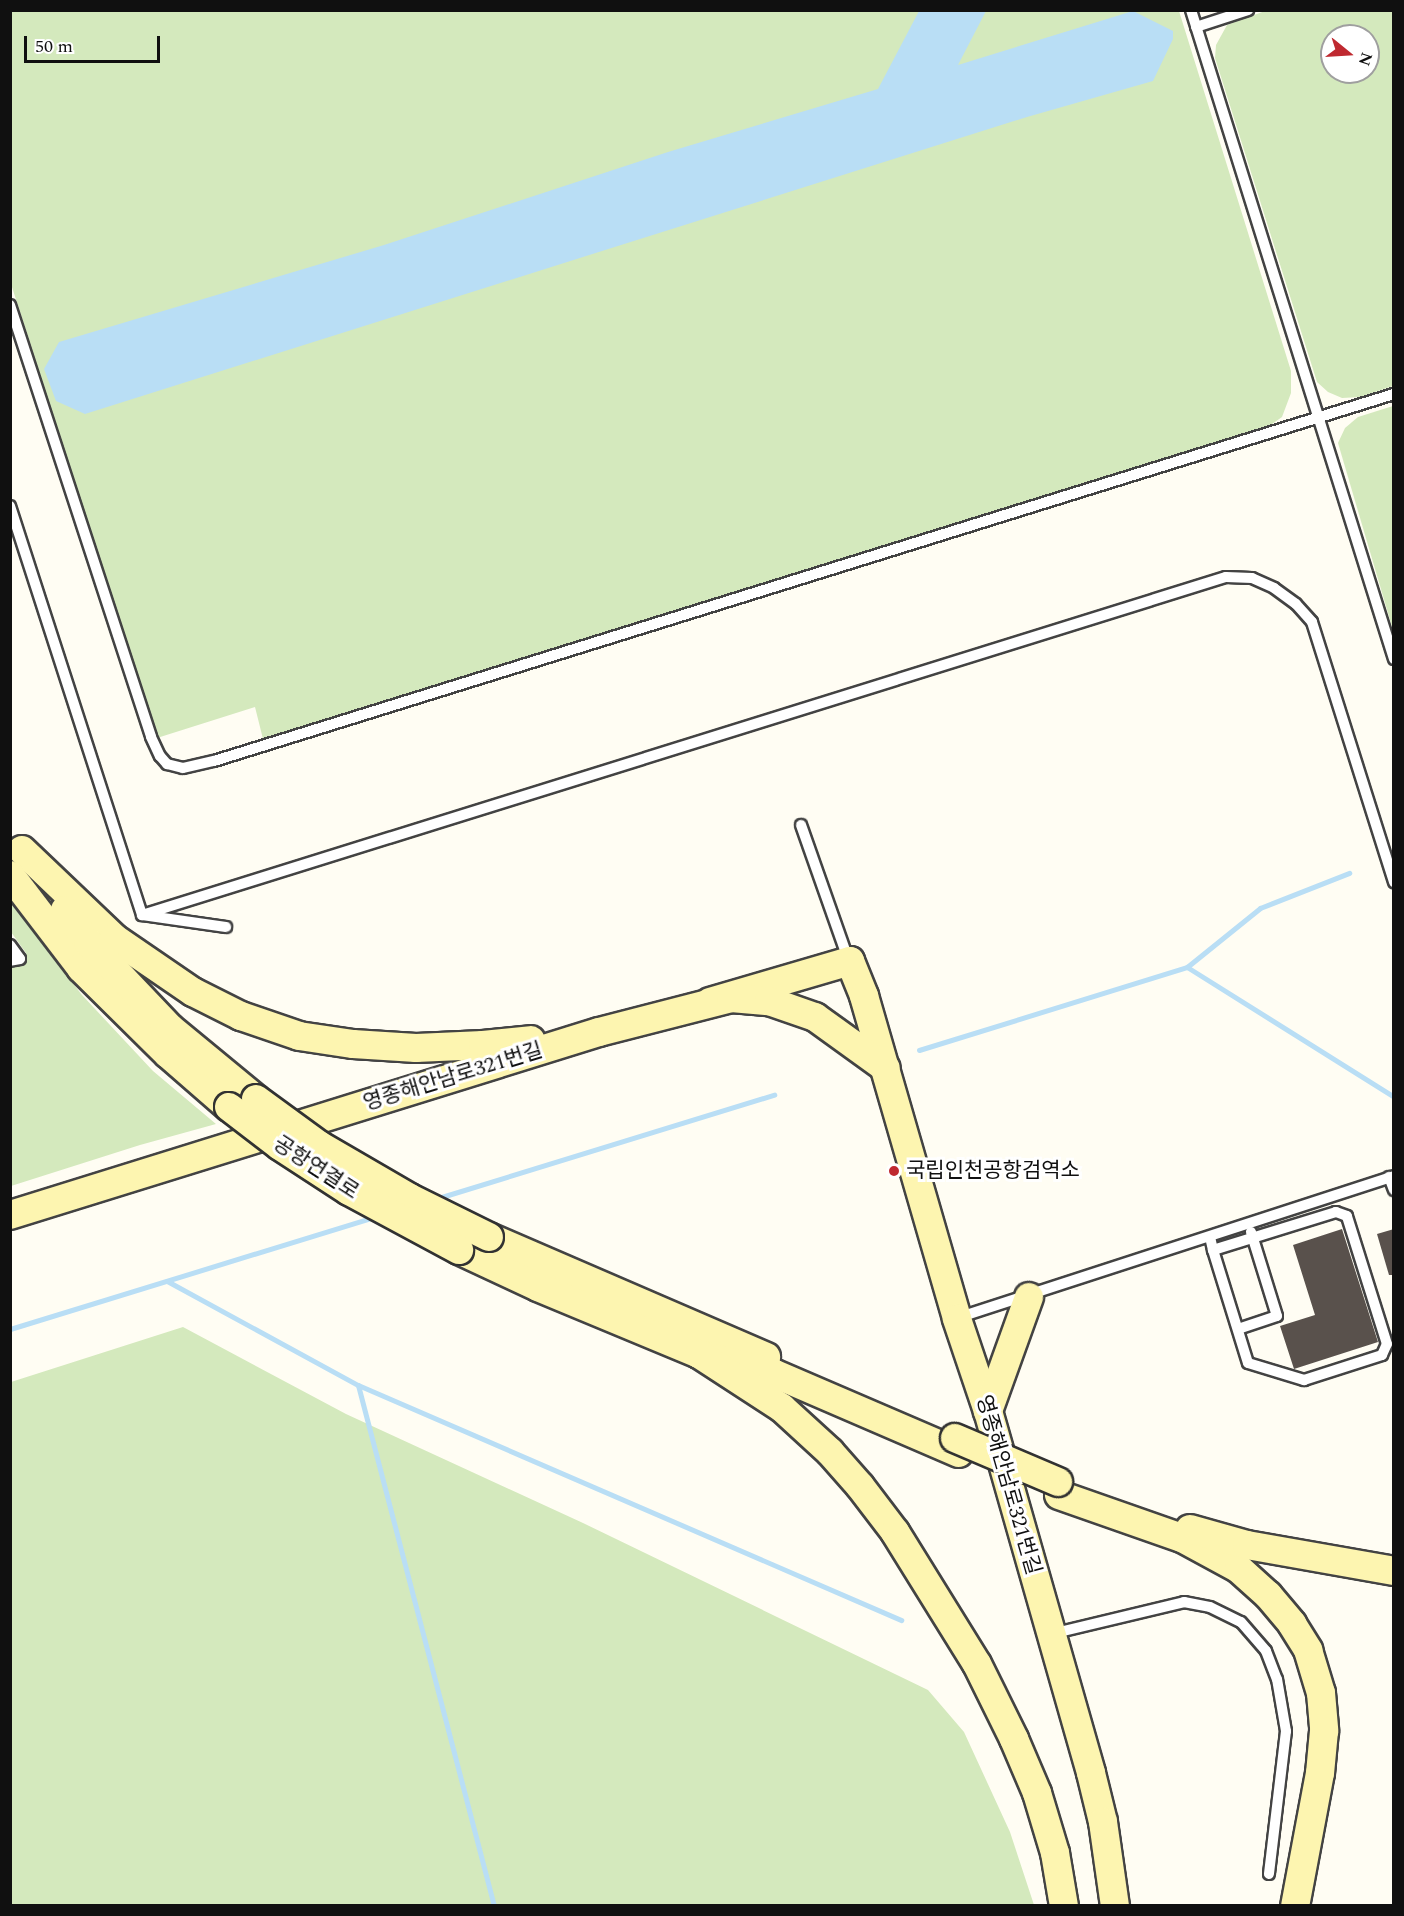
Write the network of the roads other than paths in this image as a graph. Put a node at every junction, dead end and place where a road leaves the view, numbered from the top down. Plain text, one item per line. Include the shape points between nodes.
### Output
1 (1191, 10) edge
2 (1248, 10) edge
3 (1196, 27) junction
4 (10, 305) edge
5 (1394, 394) edge
6 (1316, 417) junction
7 (10, 506) edge
8 (1394, 659) edge
9 (801, 825) dead end
10 (14, 852) edge
11 (1394, 882) edge
12 (142, 915) junction
13 (226, 927) dead end
14 (10, 945) edge
15 (850, 961) junction
16 (10, 962) edge
17 (710, 1002) junction
18 (599, 1032) junction
19 (886, 1068) junction
20 (1391, 1176) edge
21 (1394, 1190) edge
22 (10, 1215) edge
23 (1249, 1224) junction
24 (1210, 1237) junction
25 (1253, 1238) junction
26 (1213, 1250) junction
27 (1029, 1297) junction
28 (957, 1318) junction
29 (1238, 1329) junction
30 (699, 1354) junction
31 (988, 1411) junction
32 (957, 1446) junction
33 (1059, 1488) junction
34 (1394, 1571) edge
35 (1051, 1634) junction
36 (1269, 1874) dead end
37 (1064, 1905) edge
38 (1115, 1905) edge
39 (1295, 1905) edge

1 - 3 lane
2 - 3 lane
3 - 6 lane
4 - 6 lane via 151,737 167,764 183,768
5 - 6 lane
6 - 8 lane
7 - 12 lane
9 - 15 lane
10 - 18 street via 156,969 241,1016 299,1036 416,1048
10 - 30 street, 공항연결로, bridge via 81,968 168,1054 280,1146 349,1191 459,1250
10 - 32 street, 공항연결로, bridge via 88,942 171,1028 256,1100 329,1151 410,1198 489,1237
11 - 12 lane via 1312,622 1274,588 1252,578 1227,577
12 - 13 lane
14 - 16 lane via 20,959
15 - 17 street
15 - 19 street, 영종해안남로321번길
17 - 18 street, 영종해안남로321번길
17 - 19 street, 영종해안남로321번길 via 748,998 788,1005 830,1027
18 - 22 street, 영종해안남로321번길
19 - 28 street, 영종해안남로321번길
20 - 21 lane
20 - 23 lane
23 - 24 lane
23 - 25 lane
24 - 26 lane
24 - 27 lane
25 - 26 lane
25 - 29 lane via 1277,1316
25 - 29 lane via 1336,1212 1347,1216 1387,1344 1382,1355 1304,1380 1248,1363
26 - 29 lane
27 - 28 lane
27 - 31 street
28 - 31 street, 영종해안남로321번길
30 - 32 street via 773,1373
30 - 37 street via 782,1408 830,1452 895,1532 977,1664 1014,1739 1037,1792 1055,1853
31 - 35 street, 영종해안남로321번길
32 - 33 street
33 - 34 street via 1247,1545
33 - 39 street via 1182,1538 1239,1569 1292,1624 1308,1650 1321,1693 1324,1731
35 - 36 lane via 1184,1602 1210,1606 1241,1622 1266,1651 1277,1679 1286,1731
35 - 38 street, 영종해안남로321번길 via 1102,1822

